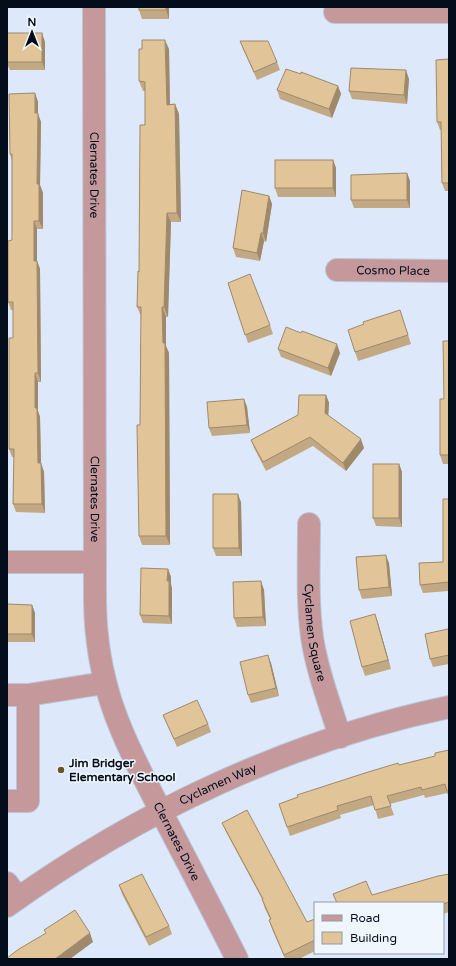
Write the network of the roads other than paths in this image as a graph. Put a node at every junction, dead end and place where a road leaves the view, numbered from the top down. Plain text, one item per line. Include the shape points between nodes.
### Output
1 (94, 7) edge
2 (336, 12) dead end
3 (449, 12) edge
4 (337, 270) dead end
5 (449, 271) edge
6 (309, 524) dead end
7 (7, 562) edge
8 (95, 562) junction
9 (104, 683) junction
10 (17, 695) edge
11 (449, 707) edge
12 (340, 737) junction
13 (7, 801) edge
14 (162, 812) junction
15 (11, 896) edge
16 (237, 959) edge

1 - 8 street, Clernates Drive
2 - 3 street
4 - 5 street, Cosmo Place
6 - 12 street, Cyclamen Square via 312,638
7 - 8 street
8 - 9 street, Clernates Drive via 96,628
9 - 10 street
9 - 14 street, Clernates Drive via 118,725
10 - 13 street via 28,801
11 - 12 street, Cyclamen Way via 386,722
12 - 14 street, Cyclamen Way via 259,766
14 - 15 street, Cyclamen Way
14 - 16 street, Clernates Drive

